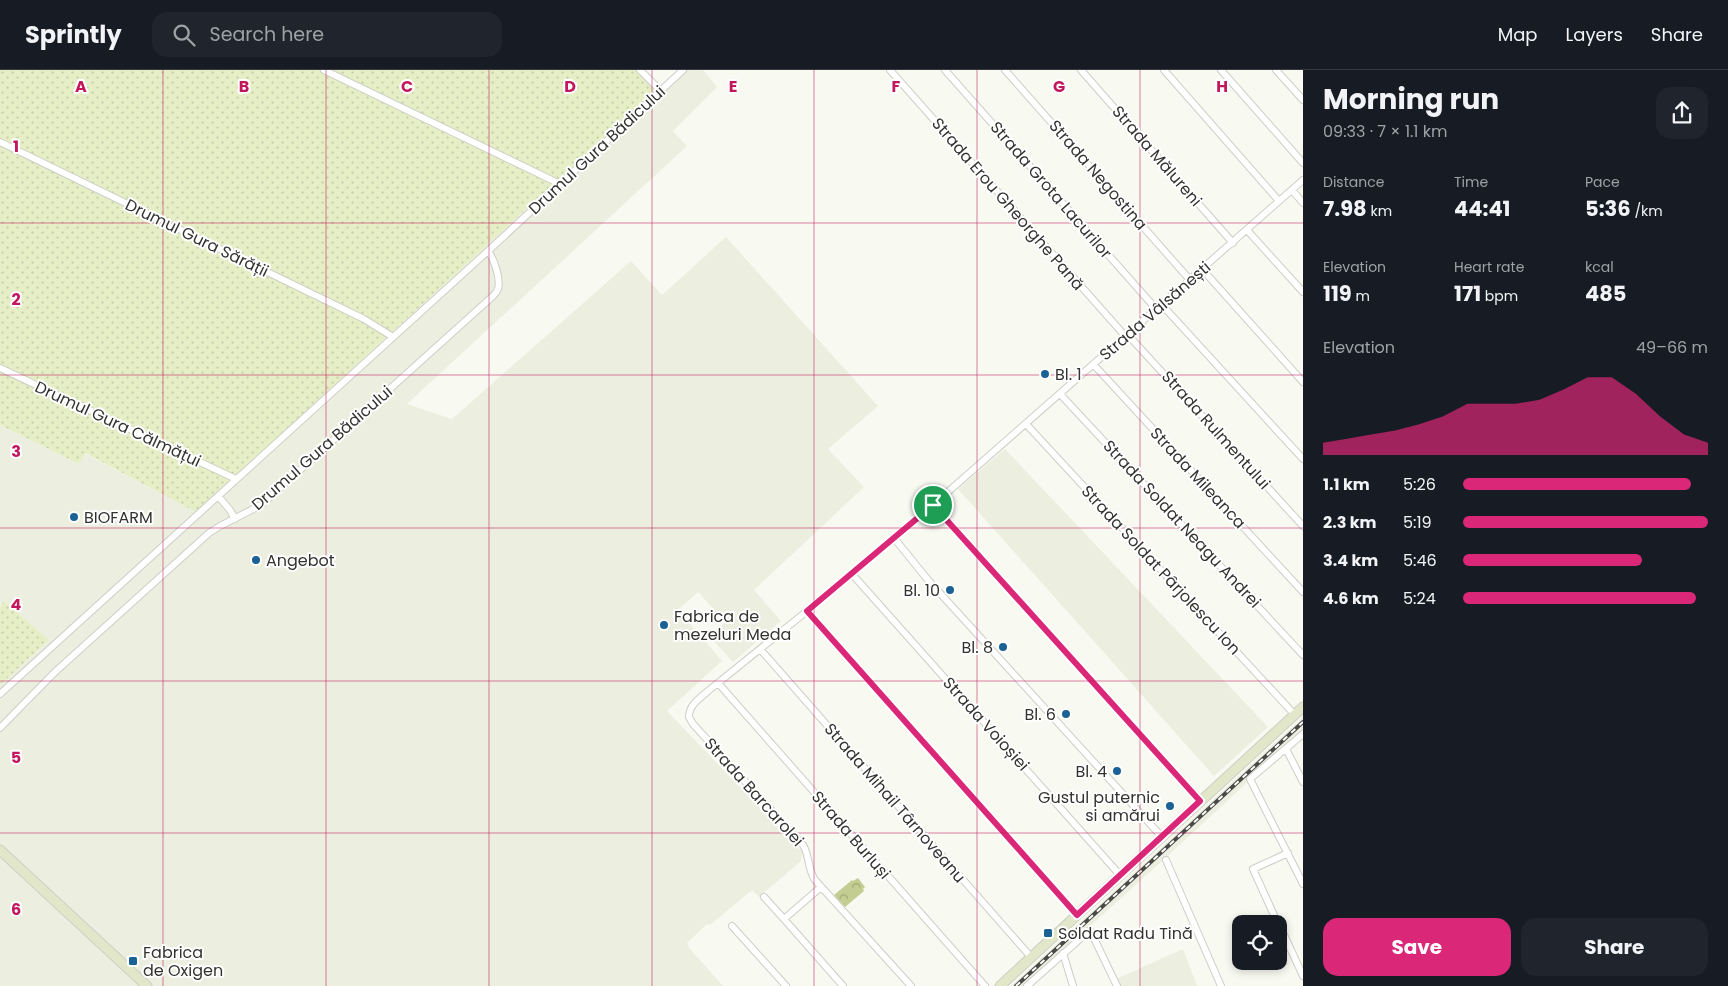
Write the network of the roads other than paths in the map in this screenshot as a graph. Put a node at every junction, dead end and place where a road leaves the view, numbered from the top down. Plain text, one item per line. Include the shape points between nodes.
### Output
1 (324, 70) edge
2 (640, 70) edge
3 (683, 70) edge
4 (890, 70) edge
5 (945, 70) edge
6 (1005, 70) edge
7 (1081, 70) edge
8 (1164, 70) edge
9 (1221, 70) edge
10 (1276, 70) edge
11 (660, 91) junction
12 (1303, 100) edge
13 (0, 142) edge
14 (1303, 163) edge
15 (1303, 180) edge
16 (560, 184) junction
17 (1292, 190) junction
18 (1280, 201) junction
19 (1303, 203) edge
20 (1247, 230) junction
21 (1233, 242) junction
22 (488, 251) junction
23 (1202, 270) junction
24 (1190, 280) junction
25 (1303, 292) edge
26 (1159, 307) junction
27 (1127, 336) junction
28 (392, 337) junction
29 (1094, 365) junction
30 (0, 368) edge
31 (1303, 382) edge
32 (1060, 394) junction
33 (1026, 424) junction
34 (1303, 459) edge
35 (236, 479) junction
36 (218, 496) junction
37 (933, 505) junction
38 (235, 519) junction
39 (1303, 526) edge
40 (894, 538) junction
41 (852, 574) junction
42 (1303, 592) edge
43 (807, 611) junction
44 (760, 649) junction
45 (1303, 655) edge
46 (718, 683) junction
47 (0, 694) edge
48 (1303, 707) edge
49 (689, 714) joint
50 (1295, 715) junction
51 (0, 728) edge
52 (1303, 734) edge
53 (1286, 749) junction
54 (1303, 782) edge
55 (1200, 801) junction
56 (1162, 837) junction
57 (0, 850) edge
58 (1288, 853) junction
59 (1166, 860) dead end
60 (1120, 875) junction
61 (1303, 884) edge
62 (821, 887) junction
63 (764, 896) dead end
64 (1077, 915) junction
65 (1275, 915) edge
66 (784, 919) junction
67 (732, 926) dead end
68 (1287, 941) edge
69 (1063, 953) junction
70 (1031, 957) junction
71 (1303, 976) edge
72 (147, 986) edge
73 (786, 986) edge
74 (843, 986) edge
75 (911, 986) edge
76 (985, 986) edge
77 (1000, 986) edge
78 (1027, 986) edge
79 (1073, 986) edge
80 (1117, 986) edge
81 (1221, 986) edge

1 - 16 street
2 - 11 street
3 - 11 street, Drumul Gura Bădicului
4 - 27 street, Strada Erou Gheorghe Pană
5 - 26 street, Strada Grota Lacurilor
6 - 24 street, Strada Negostina
7 - 21 street, Strada Mălureni
8 - 18 street
9 - 14 street
10 - 12 street
11 - 16 street, Drumul Gura Bădicului
13 - 28 street, Drumul Gura Sărății via 364,319
15 - 17 street, Strada Vâlsănești
16 - 22 street, Drumul Gura Bădicului
17 - 18 street, Strada Vâlsănești
17 - 19 street
18 - 20 street, Strada Vâlsănești
20 - 21 street, Strada Vâlsănești
20 - 25 street
21 - 23 street, Strada Vâlsănești
22 - 28 street, Drumul Gura Bădicului
22 - 38 street, Drumul Gura Bădicului via 498,279 498,289 493,296 261,505
23 - 24 street, Strada Vâlsănești
23 - 31 street
24 - 26 street, Strada Vâlsănești
26 - 27 street, Strada Vâlsănești
26 - 34 street, Strada Grota Lacurilor
27 - 29 street, Strada Vâlsănești
27 - 39 street, Strada Rulmentului
28 - 35 street, Drumul Gura Bădicului
29 - 32 street, Strada Vâlsănești
29 - 42 street, Strada Mileanca
30 - 35 street, Drumul Gura Călmățui
32 - 33 street, Strada Vâlsănești
32 - 45 street, Strada Soldat Neagu Andrei
33 - 37 street, Strada Vâlsănești
33 - 50 street, Strada Soldat Pârjolescu Ion
35 - 36 street, Drumul Gura Bădicului
36 - 38 street
36 - 47 street, Drumul Gura Bădicului
37 - 40 street, Strada Vâlsănești
37 - 55 street
38 - 51 street, Drumul Gura Bădicului via 209,533 178,560 55,672
40 - 41 street, Strada Vâlsănești
40 - 56 street via 928,580
41 - 43 street, Strada Vâlsănești
41 - 60 street, Strada Voioșiei
43 - 44 street, Strada Vâlsănești
43 - 64 street
44 - 46 street, Strada Vâlsănești
44 - 70 street, Strada Mihail Târnoveanu
46 - 49 street, Strada Vâlsănești via 696,701
46 - 76 street, Strada Burluși
48 - 50 main road
49 - 62 street, Strada Barcarolei via 693,724 803,845 810,870
50 - 55 main road
52 - 53 street
53 - 54 street
53 - 58 street via 1250,779
55 - 56 main road
56 - 60 main road
57 - 72 main road
58 - 61 street
58 - 65 street via 1253,870
59 - 81 street
60 - 64 main road
62 - 66 street
62 - 75 street, Strada Barcarolei
63 - 66 street
64 - 70 main road
66 - 74 street
67 - 73 street
68 - 71 street
69 - 78 street
69 - 79 street
69 - 80 street via 1090,930
70 - 77 main road

